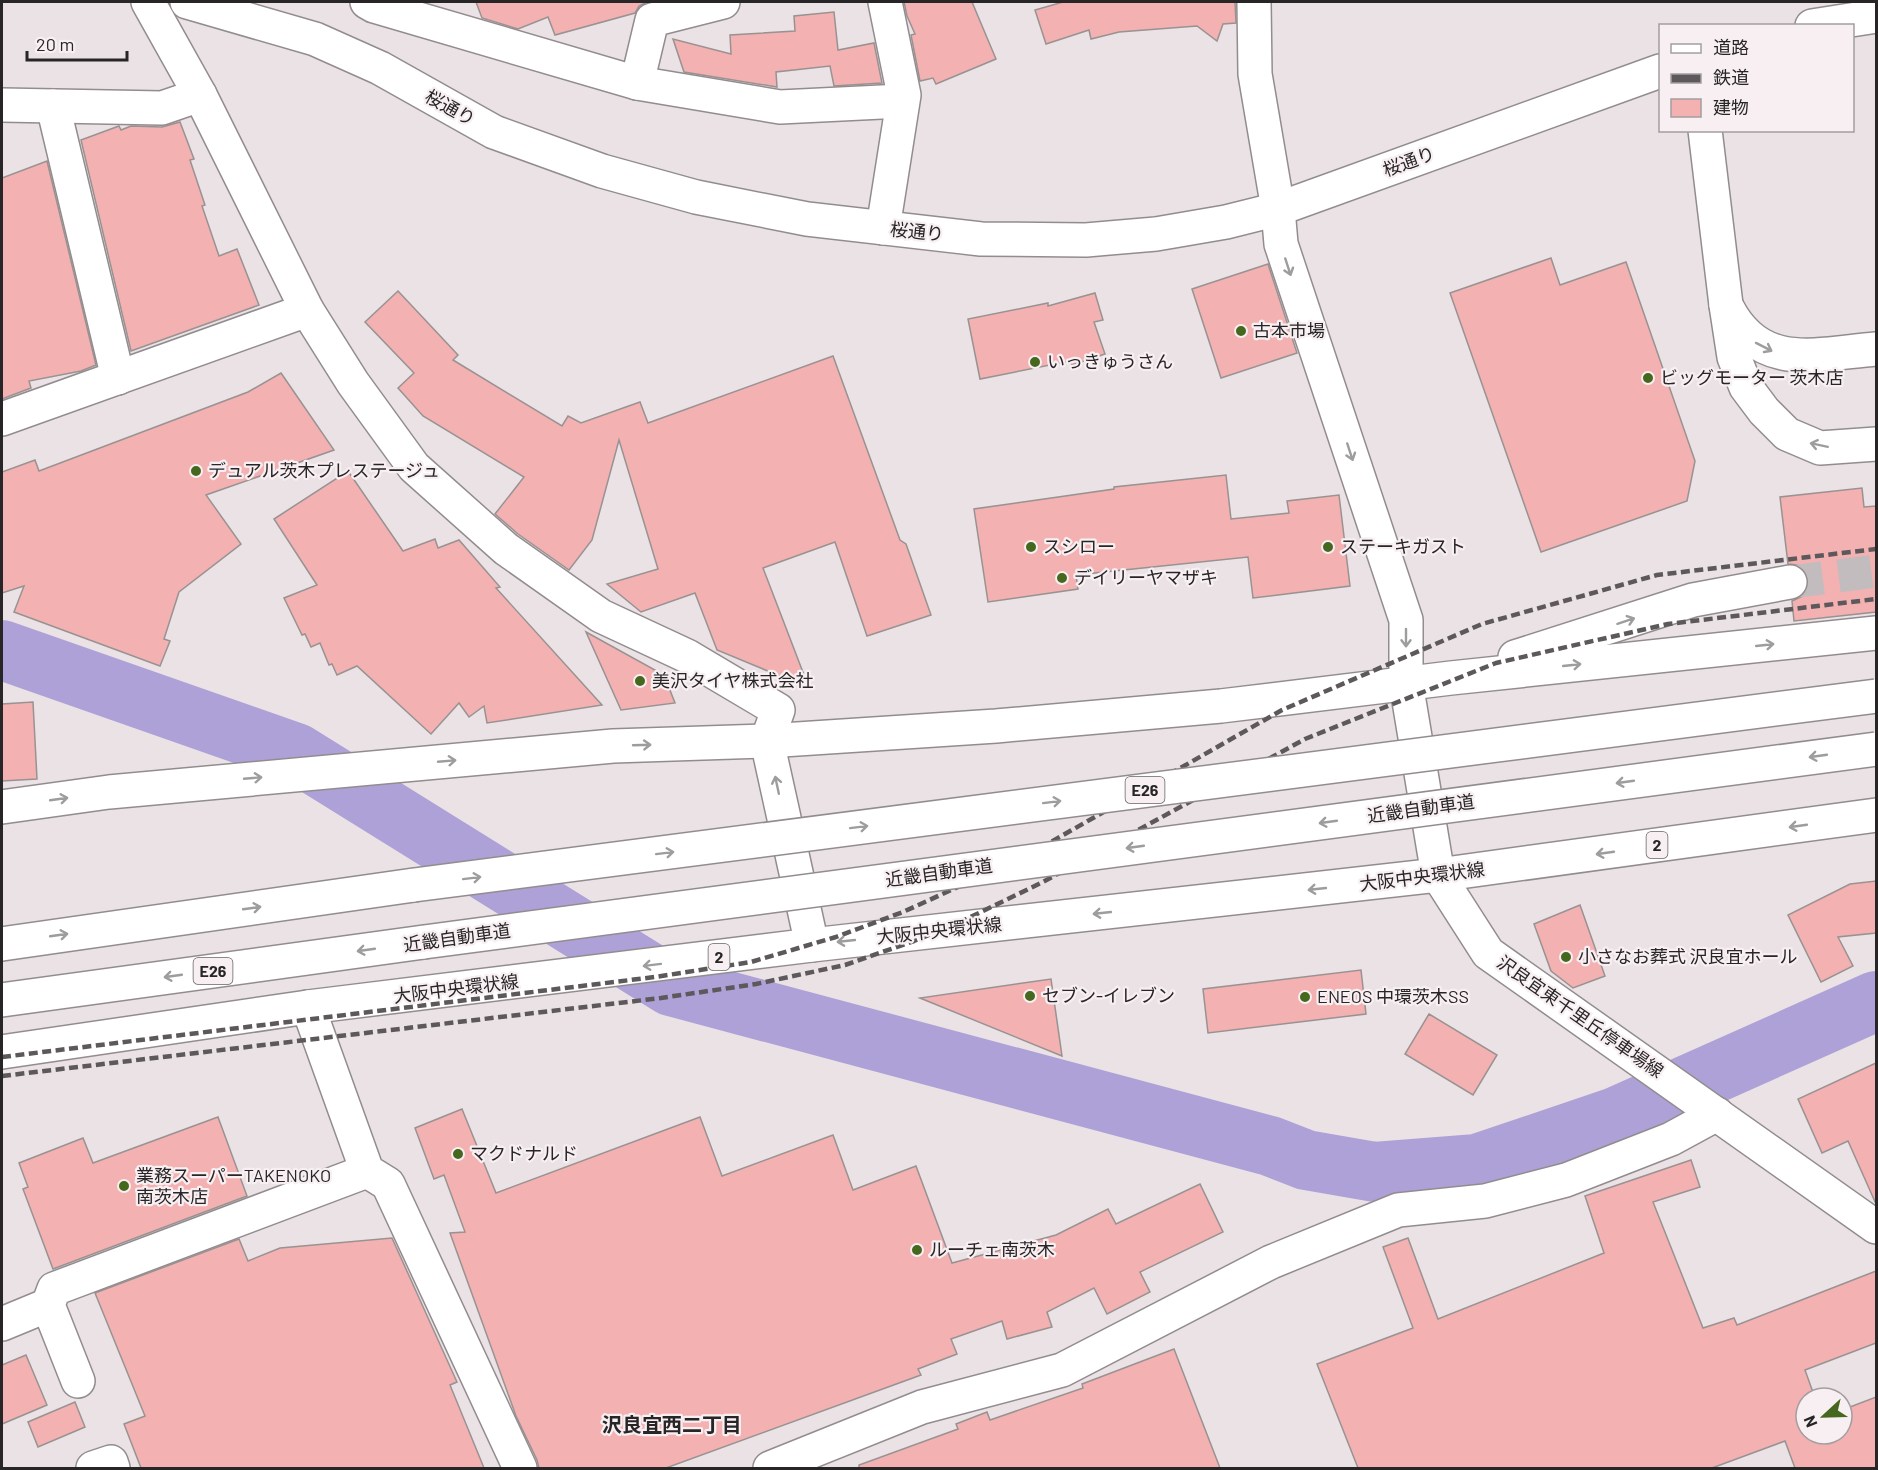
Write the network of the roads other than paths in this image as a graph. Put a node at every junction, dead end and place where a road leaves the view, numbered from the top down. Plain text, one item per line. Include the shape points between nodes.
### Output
1 (148, 2) edge
2 (187, 2) edge
3 (368, 2) edge
4 (723, 2) edge
5 (885, 2) edge
6 (1254, 2) edge
7 (648, 11) edge
8 (1876, 16) edge
9 (1825, 24) edge
10 (1659, 71) edge
11 (637, 83) junction
12 (200, 95) junction
13 (902, 101) junction
14 (2, 105) edge
15 (53, 106) junction
16 (1705, 132) edge
17 (1278, 209) junction
18 (883, 228) junction
19 (1726, 305) junction
20 (307, 310) junction
21 (1876, 349) edge
22 (118, 378) junction
23 (2, 419) edge
24 (1876, 444) edge
25 (1790, 582) tunnel mouth
26 (1876, 633) edge
27 (1451, 678) junction
28 (1406, 683) junction
29 (1876, 696) edge
30 (767, 741) junction
31 (1876, 749) edge
32 (2, 807) edge
33 (1876, 815) edge
34 (1438, 875) junction
35 (2, 944) edge
36 (812, 945) junction
37 (2, 1000) edge
38 (308, 1007) junction
39 (2, 1053) edge
40 (1710, 1109) junction
41 (367, 1171) junction
42 (1876, 1227) edge
43 (48, 1305) junction
44 (2, 1324) edge
45 (78, 1381) dead end
46 (93, 1468) edge
47 (113, 1468) edge
48 (520, 1468) edge
49 (770, 1468) edge

1 - 12 main road
2 - 18 main road, 桜通り via 315,39 380,68 494,132 602,171 696,197 807,219
3 - 11 main road
4 - 7 main road
5 - 13 main road via 904,94
6 - 17 main road, 沢良宜東千里丘停車場線 via 1255,74
7 - 11 main road
8 - 9 main road
10 - 17 main road, 桜通り
11 - 13 main road via 780,107
12 - 15 main road via 162,108
12 - 20 main road
13 - 18 main road
14 - 15 main road
15 - 22 main road
16 - 19 main road
17 - 18 main road, 桜通り via 1156,234 1086,240 981,239
17 -> 28 main road, 沢良宜東千里丘停車場線 via 1281,244 1406,620
19 -> 21 main road via 1737,325 1753,341 1773,352 1795,356
24 -> 19 main road via 1820,448 1787,434 1746,387 1734,357
20 - 22 main road
20 - 30 main road via 353,383 414,467 506,549 601,616 687,656 778,710
22 - 23 main road
27 -> 25 main road via 1693,600
27 -> 26 main road
27 - 28 main road
28 - 30 main road via 1221,706
28 - 34 main road, 沢良宜東千里丘停車場線
35 -> 29 main road, E26, bridge via 414,885
32 -> 30 main road via 109,792 566,750
36 -> 30 main road
31 -> 37 main road, 近畿自動車道 / E26, bridge
33 -> 34 main road, 大阪中央環状線 / 2
34 -> 36 main road, 大阪中央環状線 / 2
34 - 40 main road, 沢良宜東千里丘停車場線 via 1488,952
36 -> 38 main road, 大阪中央環状線 / 2
38 - 39 main road, 大阪中央環状線 / 2
38 - 41 main road
40 - 42 main road, 沢良宜東千里丘停車場線
40 - 49 main road via 1671,1139 1566,1180 1485,1201 1398,1210 1271,1262 1062,1370 922,1407
41 - 43 main road via 54,1288
41 - 48 main road via 388,1184
43 - 44 main road
43 - 45 main road
46 - 47 main road via 111,1462

